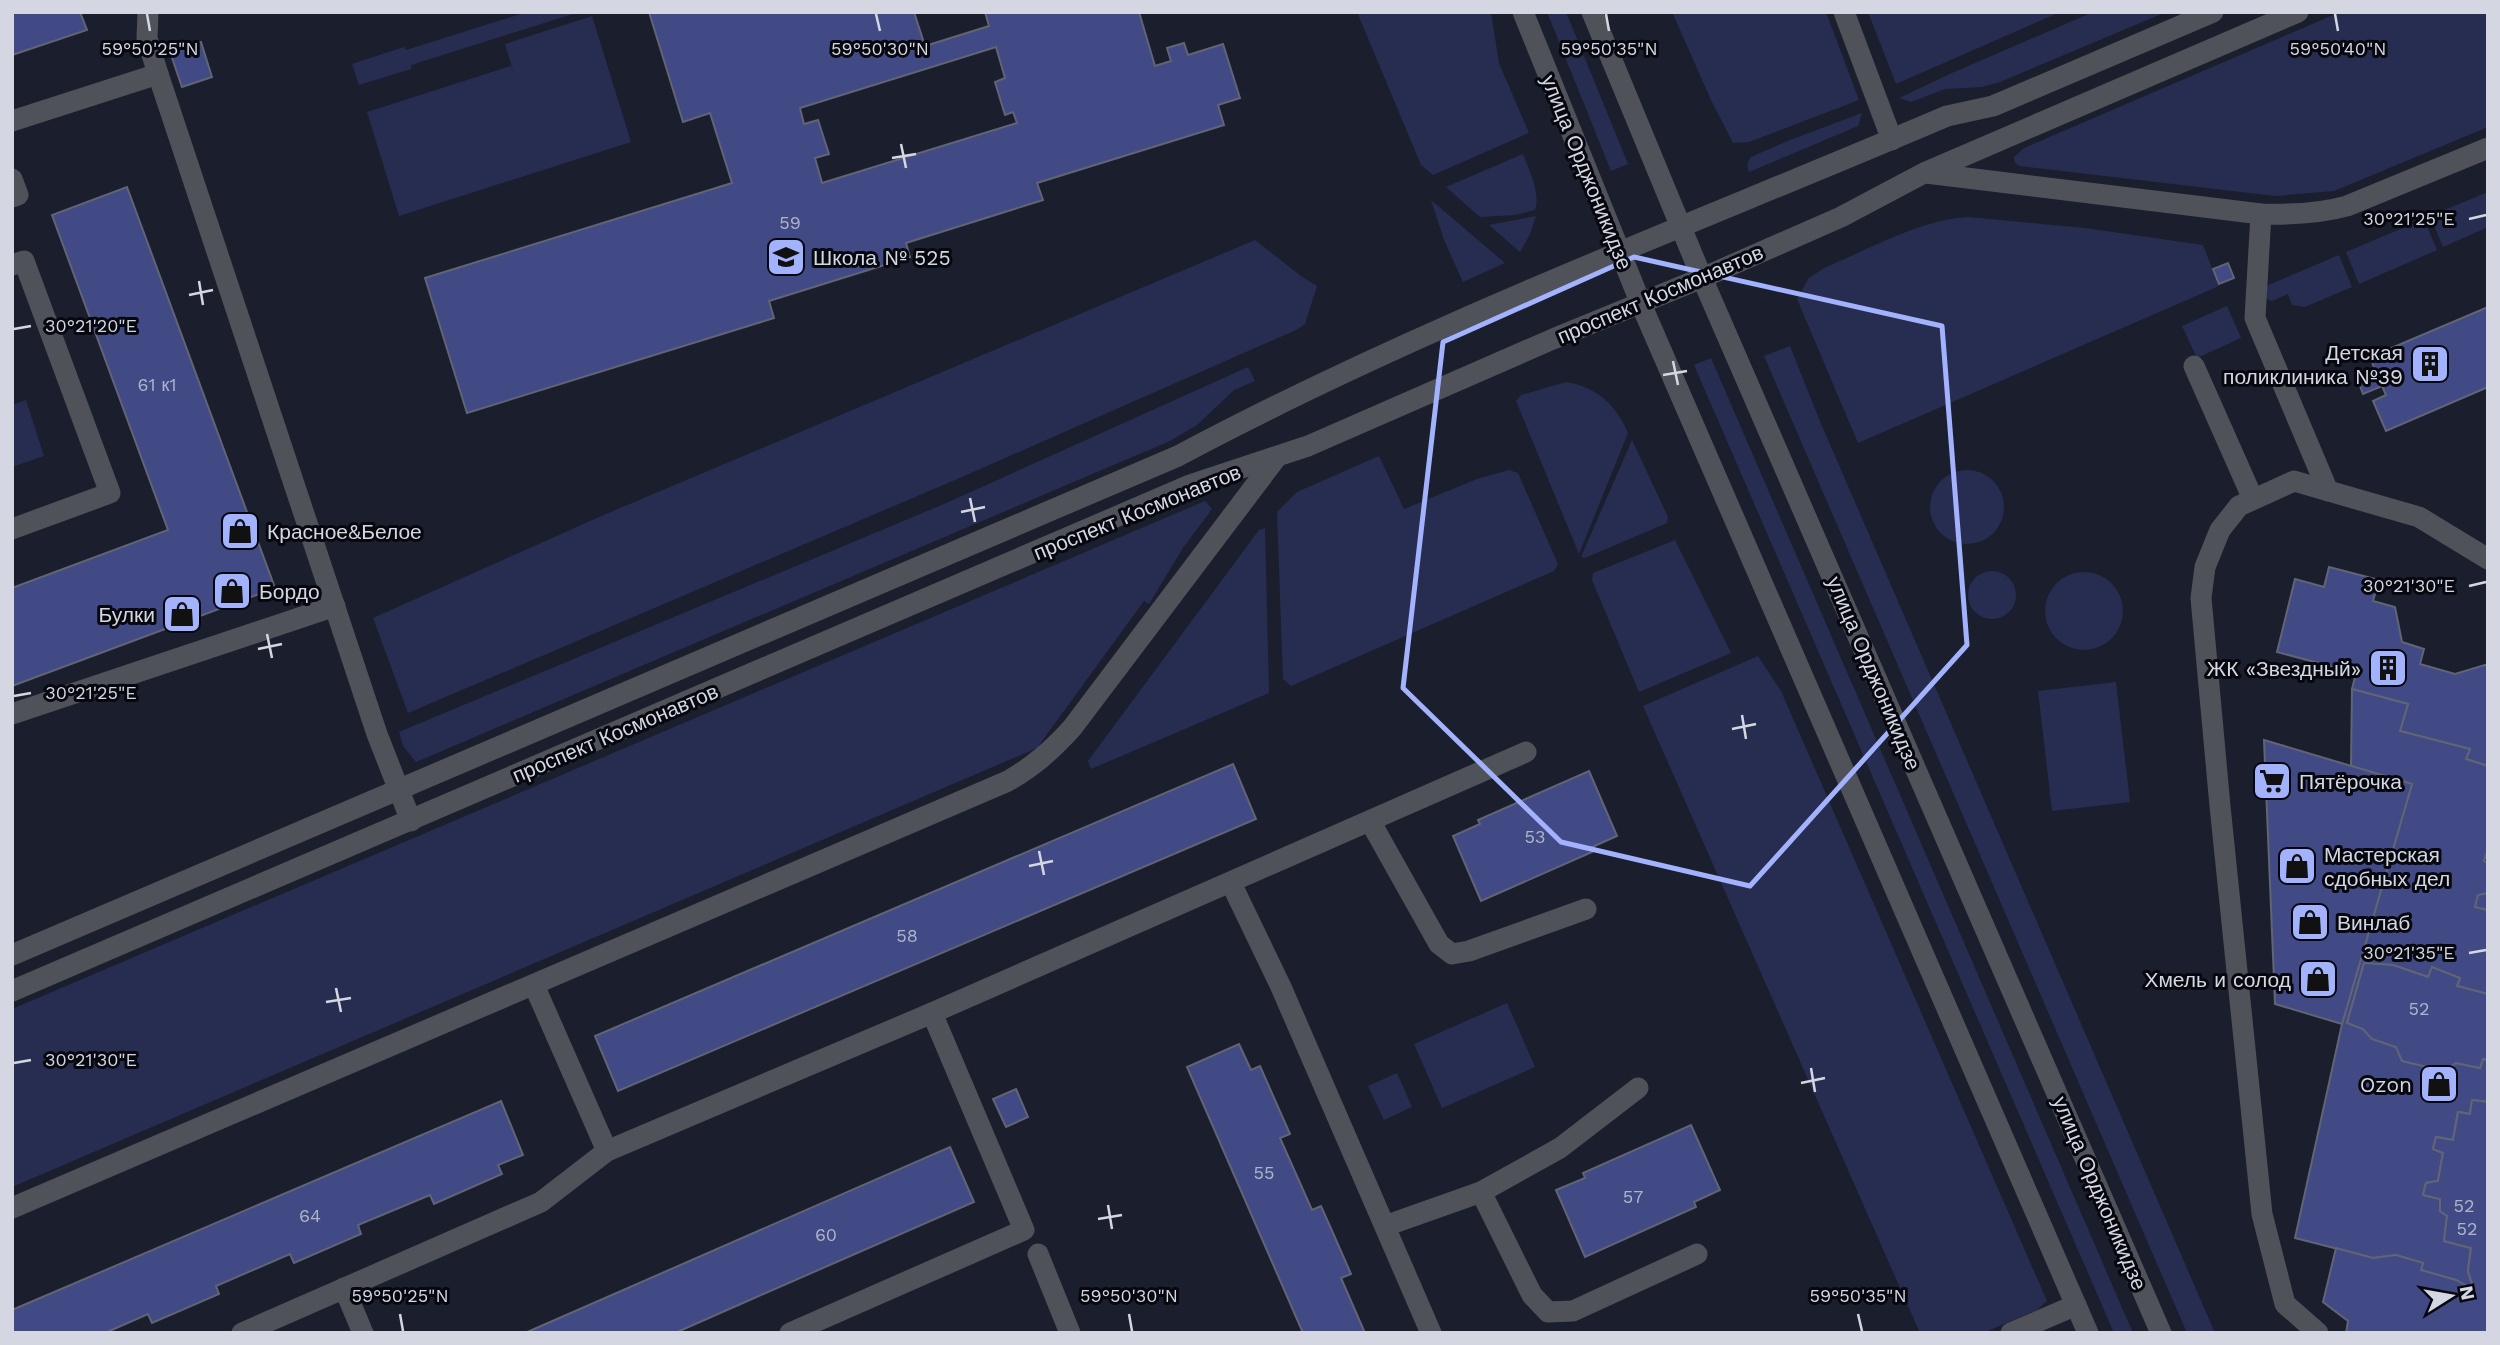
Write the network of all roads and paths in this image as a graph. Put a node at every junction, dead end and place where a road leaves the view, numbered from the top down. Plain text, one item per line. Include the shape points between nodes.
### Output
1 (148, 12) edge
2 (1523, 12) edge
3 (1592, 12) edge
4 (1844, 12) edge
5 (2213, 12) edge
6 (2298, 12) edge
7 (158, 74) junction
8 (12, 121) edge
9 (1892, 139) junction
10 (2488, 148) edge
11 (1924, 173) junction
12 (12, 179) edge
13 (12, 197) edge
14 (2261, 214) junction
15 (1681, 228) junction
16 (1619, 254) junction
17 (12, 265) edge
18 (1702, 278) junction
19 (1641, 304) junction
20 (2194, 366) dead end
21 (1276, 458) junction
22 (2328, 491) junction
23 (2253, 499) junction
24 (12, 529) edge
25 (2488, 559) edge
26 (335, 606) junction
27 (12, 715) edge
28 (1526, 752) dead end
29 (398, 790) junction
30 (411, 821) junction
31 (1370, 821) junction
32 (1231, 883) junction
33 (1586, 909) dead end
34 (12, 955) edge
35 (534, 985) junction
36 (12, 991) edge
37 (932, 1013) junction
38 (1637, 1088) dead end
39 (607, 1151) junction
40 (1481, 1192) junction
41 (12, 1208) edge
42 (1385, 1226) junction
43 (1038, 1254) dead end
44 (1697, 1254) dead end
45 (344, 1288) junction
46 (2076, 1304) junction
47 (242, 1333) edge
48 (363, 1333) edge
49 (790, 1333) edge
50 (1070, 1333) edge
51 (1431, 1333) edge
52 (2011, 1333) edge
53 (2088, 1333) edge
54 (2161, 1333) edge
55 (2318, 1333) edge

1 - 7 street via 147,38
2 - 16 street, улица Орджоникидзе
3 - 15 street, улица Орджоникидзе
4 - 9 street
5 - 9 street, проспект Космонавтов via 1993,106 1947,116
6 - 11 street, проспект Космонавтов
7 - 8 street
7 - 26 street
9 - 15 street, проспект Космонавтов
10 - 14 street via 2323,213
11 - 14 street
11 - 18 street, проспект Космонавтов via 1841,217
12 - 13 street via 18,195
14 - 22 street via 2255,318
15 - 16 street, проспект Космонавтов
15 - 18 street, улица Орджоникидзе
16 - 19 street, улица Орджоникидзе
16 - 29 street, проспект Космонавтов via 1258,412 1178,456
17 - 24 street via 24,261 110,493
18 - 19 street, проспект Космонавтов
18 - 54 street, улица Орджоникидзе
19 - 21 street, проспект Космонавтов
19 - 46 street, улица Орджоникидзе
20 - 23 street
21 - 30 street, проспект Космонавтов via 1190,485
21 - 35 street via 1072,727 1031,767 1008,781
22 - 23 street via 2294,481
22 - 25 street via 2419,517
23 - 55 street via 2239,506 2220,530 2205,568 2201,598 2262,1214 2285,1304
26 - 27 street
26 - 29 street
28 - 31 street
29 - 30 street
29 - 34 street, проспект Космонавтов
30 - 36 street, проспект Космонавтов
31 - 32 street
31 - 33 street via 1439,944 1452,954
32 - 37 street
32 - 42 street
35 - 39 street
35 - 41 street
37 - 39 street
37 - 49 street via 1024,1230
38 - 40 street via 1560,1148
39 - 45 street via 541,1202
40 - 42 street
40 - 44 street via 1532,1295 1548,1312 1573,1311
42 - 51 street
43 - 50 street
45 - 47 street
45 - 48 street
46 - 52 street
46 - 53 street, улица Орджоникидзе

